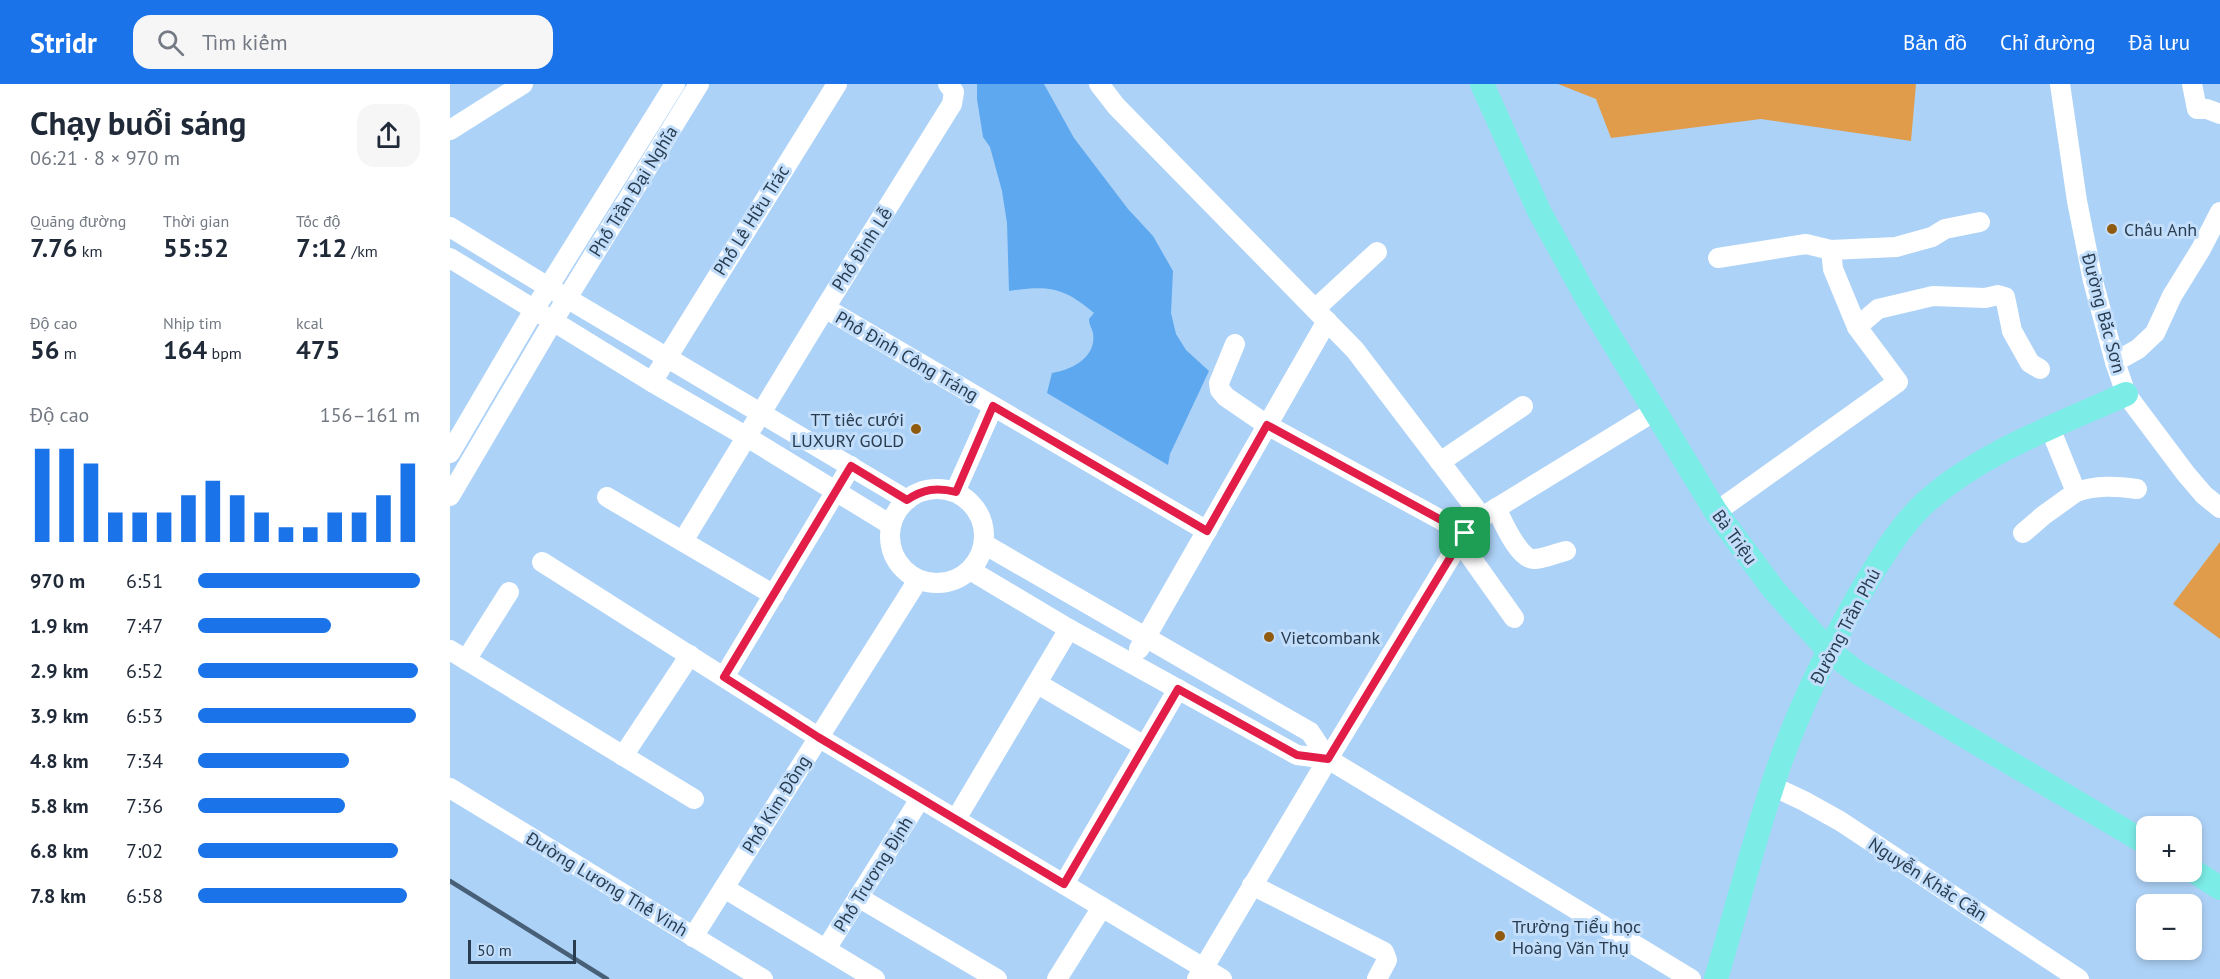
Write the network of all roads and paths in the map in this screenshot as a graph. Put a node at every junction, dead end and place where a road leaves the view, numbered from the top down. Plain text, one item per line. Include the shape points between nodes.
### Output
1 (523, 84) edge
2 (675, 84) edge
3 (699, 84) edge
4 (837, 84) edge
5 (948, 84) edge
6 (1099, 84) edge
7 (1482, 84) edge
8 (2060, 84) edge
9 (2192, 84) edge
10 (2220, 114) edge
11 (450, 130) edge
12 (2218, 220) edge
13 (1980, 222) dead end
14 (450, 227) edge
15 (1831, 250) junction
16 (1377, 252) dead end
17 (450, 258) edge
18 (1718, 258) dead end
19 (548, 287) junction
20 (567, 298) junction
21 (825, 308) junction
22 (534, 310) junction
23 (1321, 315) junction
24 (553, 321) junction
25 (1857, 327) junction
26 (1235, 344) dead end
27 (666, 357) junction
28 (2115, 362) junction
29 (2040, 369) dead end
30 (652, 382) junction
31 (2126, 394) junction
32 (993, 406) junction
33 (1523, 406) dead end
34 (1655, 411) junction
35 (761, 414) junction
36 (471, 418) junction
37 (1267, 425) junction
38 (2050, 428) junction
39 (491, 430) junction
40 (747, 437) junction
41 (450, 453) edge
42 (1440, 462) junction
43 (851, 466) junction
44 (2137, 489) dead end
45 (2212, 489) edge
46 (836, 491) junction
47 (956, 492) junction
48 (2076, 492) junction
49 (450, 496) edge
50 (607, 497) dead end
51 (907, 500) junction
52 (2220, 508) edge
53 (1489, 512) junction
54 (1716, 512) junction
55 (891, 525) junction
56 (1207, 531) junction
57 (2023, 533) dead end
58 (1462, 537) junction
59 (683, 541) junction
60 (984, 544) junction
61 (1566, 551) dead end
62 (542, 562) dead end
63 (970, 570) junction
64 (918, 580) junction
65 (509, 592) dead end
66 (774, 595) junction
67 (1514, 618) dead end
68 (1069, 629) junction
69 (1146, 637) junction
70 (1828, 650) junction
71 (458, 655) edge
72 (690, 655) junction
73 (1131, 662) junction
74 (724, 677) junction
75 (1038, 684) junction
76 (1178, 689) junction
77 (1245, 693) junction
78 (1230, 717) junction
79 (818, 737) junction
80 (1144, 746) junction
81 (623, 756) junction
82 (1328, 759) junction
83 (1772, 786) junction
84 (450, 789) edge
85 (694, 799) dead end
86 (920, 799) junction
87 (956, 819) junction
88 (2136, 837) edge
89 (2202, 876) edge
90 (1064, 884) junction
91 (1252, 885) junction
92 (724, 888) junction
93 (2220, 888) edge
94 (858, 897) junction
95 (1102, 907) junction
96 (693, 937) junction
97 (826, 949) junction
98 (1201, 974) edge
99 (763, 979) edge
100 (875, 979) edge
101 (997, 979) edge
102 (1057, 979) edge
103 (1222, 979) edge
104 (1377, 979) edge
105 (1691, 979) edge
106 (1716, 979) edge
107 (2079, 979) edge

1 - 11 street
2 - 19 street, Phố Trần Đại Nghĩa
3 - 20 street, Phố Trần Đại Nghĩa
4 - 27 street, Phố Lê Hữu Trác
5 - 21 street, Phố Đinh Lễ via 954,92 952,104
6 - 23 street
7 - 34 main road, Bà Triệu via 1539,212
8 - 28 street, Đường Bắc Sơn via 2077,201
9 - 10 street via 2197,109
12 - 28 street via 2172,296 2155,333
13 - 15 street via 1896,247
14 - 19 street
15 - 18 street via 1806,244
15 - 25 street via 1833,269
16 - 23 street
17 - 22 street
19 - 20 street
19 - 22 street, Phố Trần Đại Nghĩa
20 - 24 street, Phố Trần Đại Nghĩa
20 - 27 street
21 - 32 street, Phố Đinh Công Tráng
21 - 35 street, Phố Đinh Lễ
22 - 24 street
22 - 36 street
23 - 37 street
23 - 42 street via 1354,350
24 - 30 street
24 - 39 street
25 - 29 street via 1878,309 1933,296 1998,295 2006,297 2012,331 2030,363
25 - 54 street via 1898,382
26 - 37 street via 1221,376 1220,390
27 - 30 street, Phố Lê Hữu Trác
27 - 35 street
28 - 31 street, Đường Bắc Sơn
30 - 40 street
31 - 38 main road, Đường Trần Phú
31 - 45 street, Đường Bắc Sơn via 2186,474
32 - 47 street
32 - 56 street, Phố Đinh Công Tráng
33 - 42 street
34 - 53 street
34 - 54 main road, Bà Triệu
35 - 40 street, Phố Đinh Lễ
35 - 43 street
36 - 39 street
36 - 41 street
37 - 56 street
37 - 58 street
38 - 48 street
38 - 70 main road, Đường Trần Phú via 1960,475 1925,502 1886,550
39 - 49 street
40 - 46 street
40 - 59 street, Phố Đinh Lễ
42 - 53 street
43 - 46 street
43 - 51 street
44 - 48 street via 2110,486
45 - 52 street, Đường Bắc Sơn
46 - 55 street
46 - 66 street
47 - 51 street via 930,489
47 - 60 street via 979,513
48 - 57 street
50 - 59 street
51 - 55 street
53 - 58 street
53 - 61 street via 1527,558
54 - 70 main road, Bà Triệu via 1774,591
55 - 64 street via 895,557
56 - 69 street
58 - 67 street
58 - 82 street
59 - 66 street
60 - 63 street
60 - 69 street
62 - 72 street
63 - 64 street via 946,583
63 - 68 street
64 - 79 street, Phố Kim Đồng
65 - 71 street
66 - 74 street
68 - 73 street
68 - 75 street
69 - 73 street
69 - 77 street
70 - 83 main road, Đường Trần Phú
70 - 88 main road, Bà Triệu via 1858,673
71 - 81 street
72 - 74 street
72 - 81 street
73 - 76 street
74 - 79 street
75 - 80 street
75 - 87 street
76 - 78 street
76 - 80 street
77 - 78 street
77 - 82 street via 1310,732
78 - 82 street via 1297,755
79 - 86 street
79 - 92 street, Phố Kim Đồng
80 - 90 street
81 - 85 street
82 - 91 street
82 - 105 street
83 - 106 main road, Đường Trần Phú
83 - 107 street, Nguyễn Khắc Cần via 1840,821
84 - 96 street, Đường Lương Thế Vinh
86 - 87 street
86 - 94 street, Phố Trương Định
87 - 90 street
89 - 93 main road
90 - 95 street
91 - 98 street
91 - 104 street via 1384,952 1387,960
92 - 96 street, Phố Kim Đồng
92 - 97 street
94 - 97 street, Phố Trương Định
94 - 101 street
95 - 98 street
95 - 102 street
96 - 99 street, Đường Lương Thế Vinh
97 - 100 street
98 - 103 street

